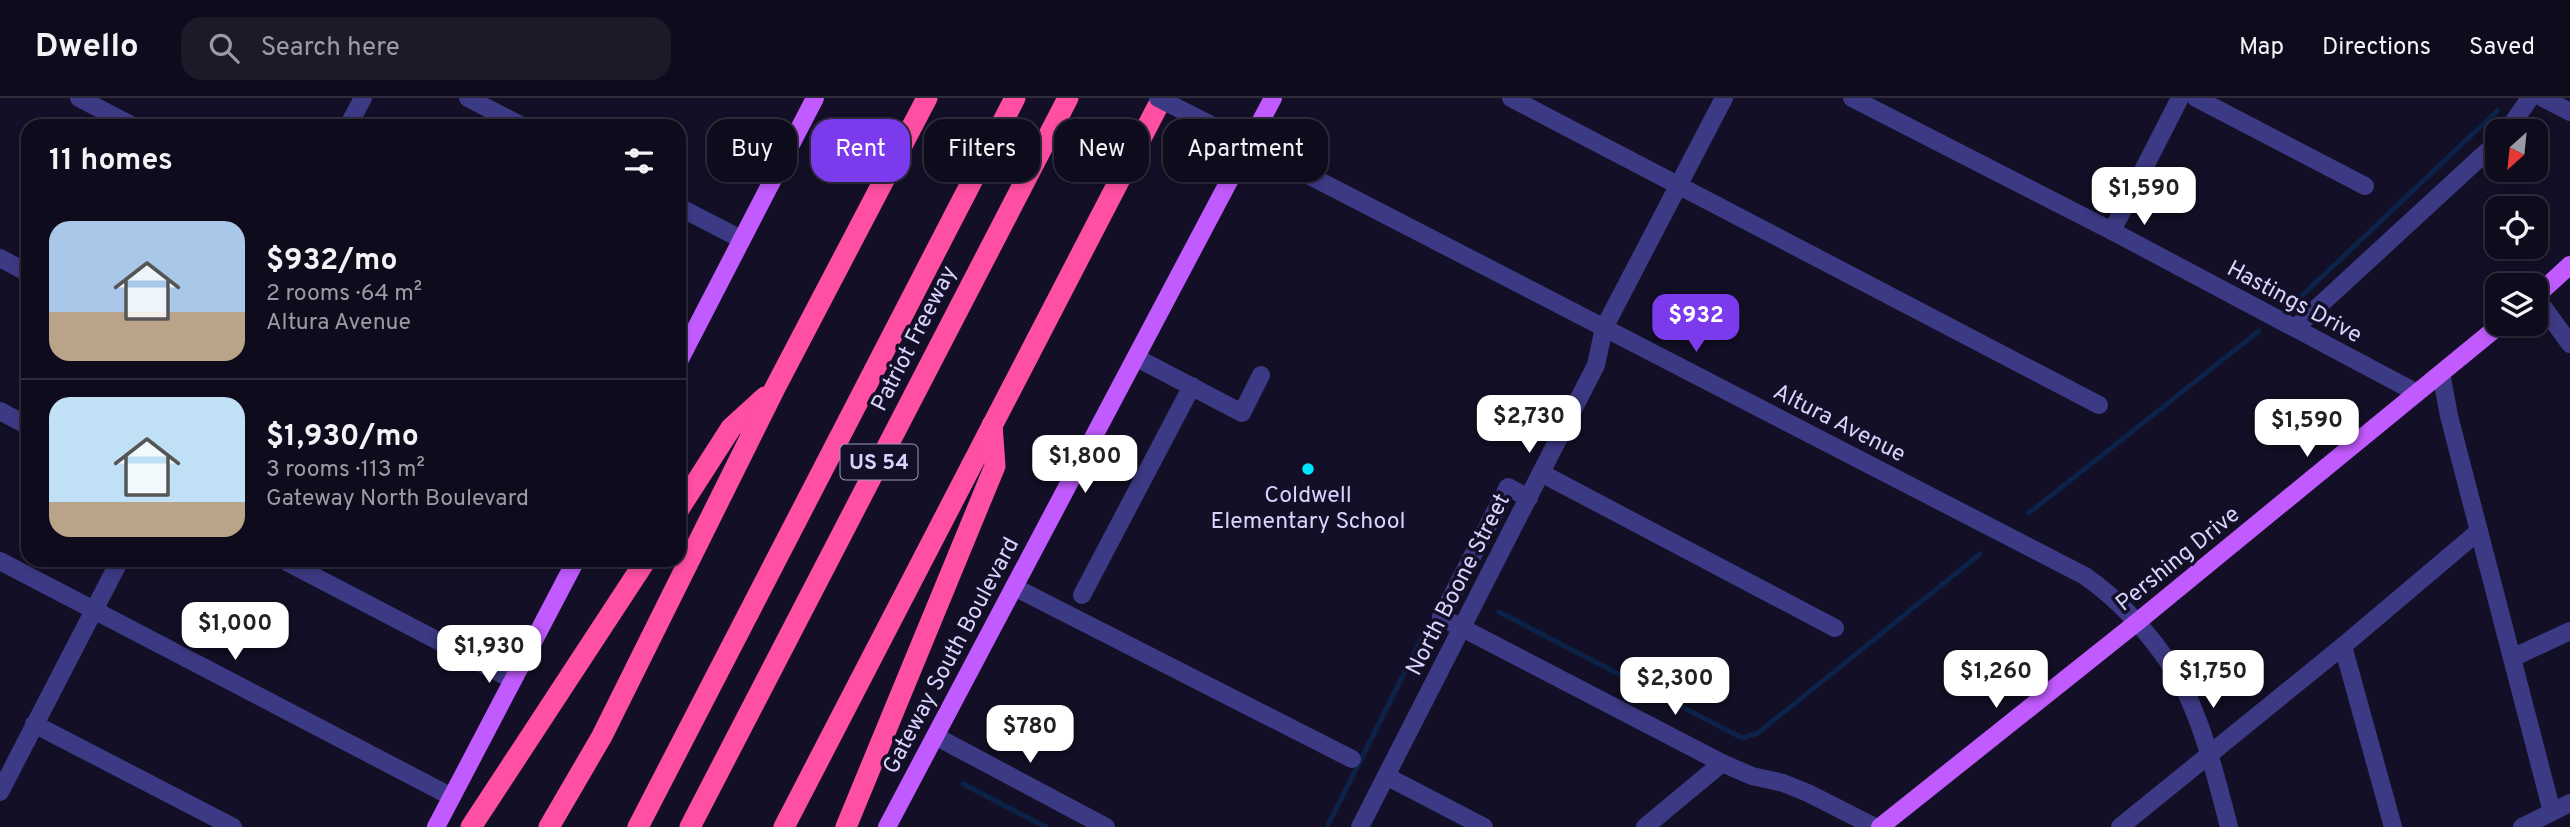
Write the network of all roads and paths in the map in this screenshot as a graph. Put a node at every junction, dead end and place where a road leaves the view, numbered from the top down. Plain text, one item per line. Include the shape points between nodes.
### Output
1 (79, 98) edge
2 (363, 98) edge
3 (468, 98) edge
4 (927, 98) edge
5 (1015, 98) edge
6 (1068, 98) edge
7 (1160, 98) edge
8 (1273, 98) edge
9 (1511, 98) edge
10 (1724, 98) edge
11 (1852, 98) edge
12 (2179, 98) edge
13 (2196, 98) edge
14 (2530, 98) edge
15 (2543, 98) edge
16 (811, 99) edge
17 (2570, 112) edge
18 (120, 119) edge
19 (352, 119) edge
20 (508, 119) edge
21 (1199, 119) edge
22 (1262, 119) edge
23 (2515, 119) edge
24 (2485, 153) edge
25 (1229, 182) edge
26 (1320, 182) edge
27 (1679, 186) junction
28 (2365, 186) dead end
29 (686, 212) edge
30 (2112, 231) junction
31 (741, 239) junction
32 (0, 258) edge
33 (2570, 265) edge
34 (21, 269) edge
35 (2548, 286) edge
36 (2548, 314) edge
37 (1604, 328) junction
38 (2295, 328) junction
39 (2486, 336) edge
40 (2570, 344) edge
41 (686, 347) edge
42 (1137, 358) junction
43 (2441, 373) junction
44 (1261, 375) dead end
45 (1192, 386) junction
46 (775, 388) junction
47 (2417, 393) junction
48 (2099, 405) dead end
49 (0, 411) edge
50 (21, 422) edge
51 (992, 425) junction
52 (1541, 473) junction
53 (686, 498) edge
54 (2479, 531) junction
55 (0, 561) edge
56 (116, 567) edge
57 (296, 567) edge
58 (572, 567) edge
59 (641, 567) edge
60 (1014, 587) junction
61 (1082, 595) dead end
62 (94, 610) junction
63 (2136, 623) junction
64 (1463, 628) junction
65 (1835, 628) dead end
66 (2570, 631) edge
67 (2343, 646) junction
68 (2512, 657) junction
69 (513, 680) junction
70 (34, 724) junction
71 (602, 736) junction
72 (935, 736) junction
73 (2209, 754) junction
74 (1352, 760) dead end
75 (1722, 763) junction
76 (1386, 776) junction
77 (0, 792) edge
78 (452, 797) junction
79 (2570, 803) edge
80 (2552, 812) junction
81 (233, 827) edge
82 (436, 827) edge
83 (471, 827) edge
84 (549, 827) edge
85 (567, 827) edge
86 (638, 827) edge
87 (690, 827) edge
88 (784, 827) edge
89 (846, 827) edge
90 (887, 827) edge
91 (1106, 827) edge
92 (1360, 827) edge
93 (1483, 827) edge
94 (1645, 827) edge
95 (1878, 827) edge
96 (2120, 827) edge
97 (2229, 827) edge
98 (2393, 827) edge
99 (2522, 827) edge

1 - 18 street
2 - 19 street
3 - 20 street
4 - 46 highway
5 - 86 highway, Patriot Freeway / US 54
6 - 87 highway, Patriot Freeway / US 54
7 - 21 street, Altura Avenue, bridge
7 - 51 highway
8 - 22 main road, Gateway South Boulevard
9 - 27 street
10 - 27 street, North Boone Street
11 - 30 street, Hastings Drive
12 - 30 street
13 - 28 street
14 - 23 street
15 - 17 street
16 - 31 main road
24 - 38 street
25 - 42 main road, Gateway South Boulevard
26 - 37 street, Altura Avenue
27 - 37 street, North Boone Street
27 - 48 street
29 - 31 street
30 - 38 street, Hastings Drive
31 - 41 main road
32 - 34 street
33 - 35 main road
36 - 40 street
37 - 52 street, North Boone Street via 1596,365
37 - 63 street, Altura Avenue via 2085,576 2109,593
38 - 47 street, Hastings Drive
39 - 43 main road, Pershing Drive
42 - 45 street
42 - 60 main road, Gateway South Boulevard
43 - 47 main road, Pershing Drive
43 - 54 street
44 - 45 street via 1242,412
45 - 61 street
46 - 53 highway via 731,428
46 - 71 highway
47 - 63 main road, Pershing Drive
49 - 50 street
51 - 88 highway
51 - 89 highway via 995,466
52 - 64 street, North Boone Street
52 - 65 street
54 - 67 street
54 - 68 street
55 - 62 street
56 - 62 street
57 - 69 street
58 - 69 main road
59 - 83 highway
60 - 72 main road, Gateway South Boulevard
60 - 74 street
62 - 70 street
62 - 78 street
63 - 73 street, Altura Avenue via 2177,676
63 - 95 main road, Pershing Drive
64 - 75 street
64 - 76 street, North Boone Street
66 - 68 street
67 - 73 street
67 - 98 street
68 - 80 street
69 - 78 main road
70 - 77 street
70 - 81 street
71 - 84 highway
71 - 85 highway
72 - 90 main road, Gateway South Boulevard
72 - 91 street
73 - 96 street
73 - 97 street, Altura Avenue
75 - 94 street
75 - 95 street via 1808,793
76 - 92 street, North Boone Street
76 - 93 street
78 - 82 main road
79 - 80 street
80 - 99 street

